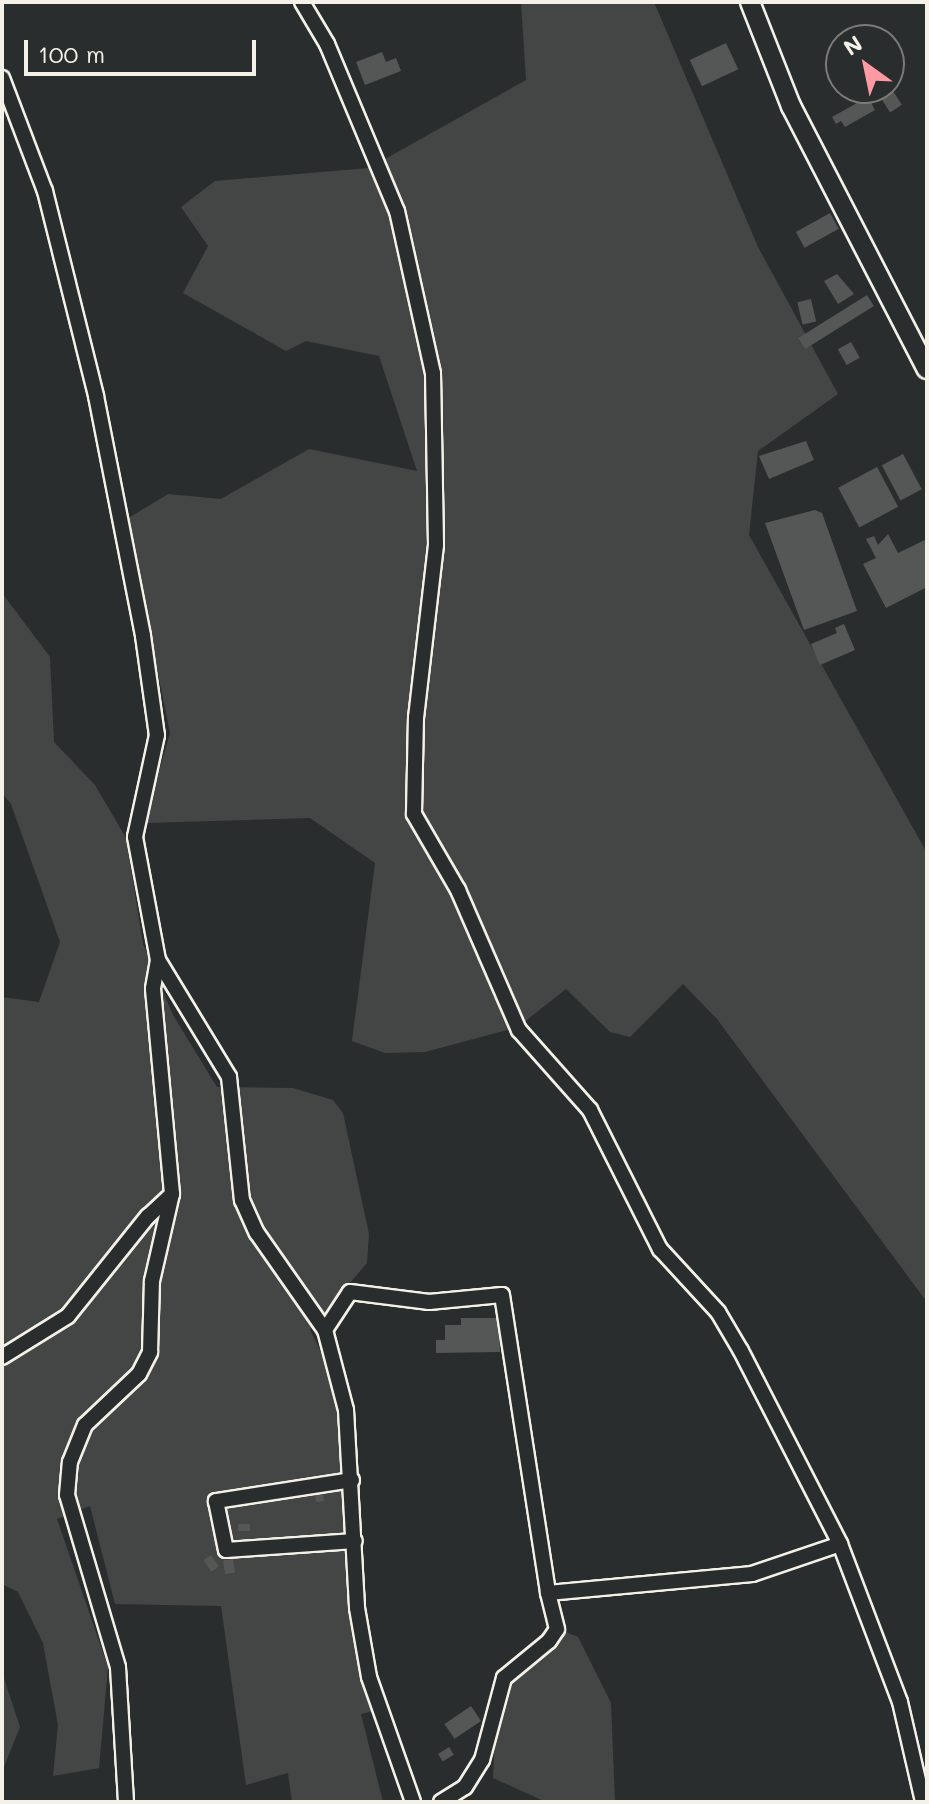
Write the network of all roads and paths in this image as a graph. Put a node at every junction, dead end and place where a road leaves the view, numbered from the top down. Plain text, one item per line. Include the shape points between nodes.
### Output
1 (302, 2) edge
2 (750, 2) edge
3 (2, 78) edge
4 (927, 369) edge
5 (158, 960) junction
6 (172, 1194) junction
7 (325, 1330) junction
8 (2, 1357) edge
9 (352, 1480) junction
10 (355, 1541) junction
11 (840, 1544) junction
12 (548, 1593) junction
13 (126, 1802) edge
14 (413, 1802) edge
15 (441, 1802) edge
16 (923, 1802) edge

1 - 11 street via 327,44 397,211 433,373 436,545 413,760 414,814 458,890 519,1030 590,1110 660,1249 718,1312
2 - 4 street via 791,106
3 - 5 street via 45,191 96,396 143,636 157,735 135,837
5 - 6 street via 153,989
5 - 7 street via 229,1077 242,1200 257,1233
6 - 8 street via 68,1316
6 - 13 street via 152,1281 150,1352 139,1374 85,1425 70,1462 67,1495 108,1619 118,1667
7 - 9 street via 346,1410
7 - 12 street via 350,1292 429,1302 502,1295
9 - 10 street
9 - 10 street via 216,1501 226,1550
10 - 14 street via 357,1608 369,1677
11 - 12 street via 752,1574
11 - 16 street via 900,1702
12 - 15 street via 557,1629 504,1678 482,1760 465,1787

